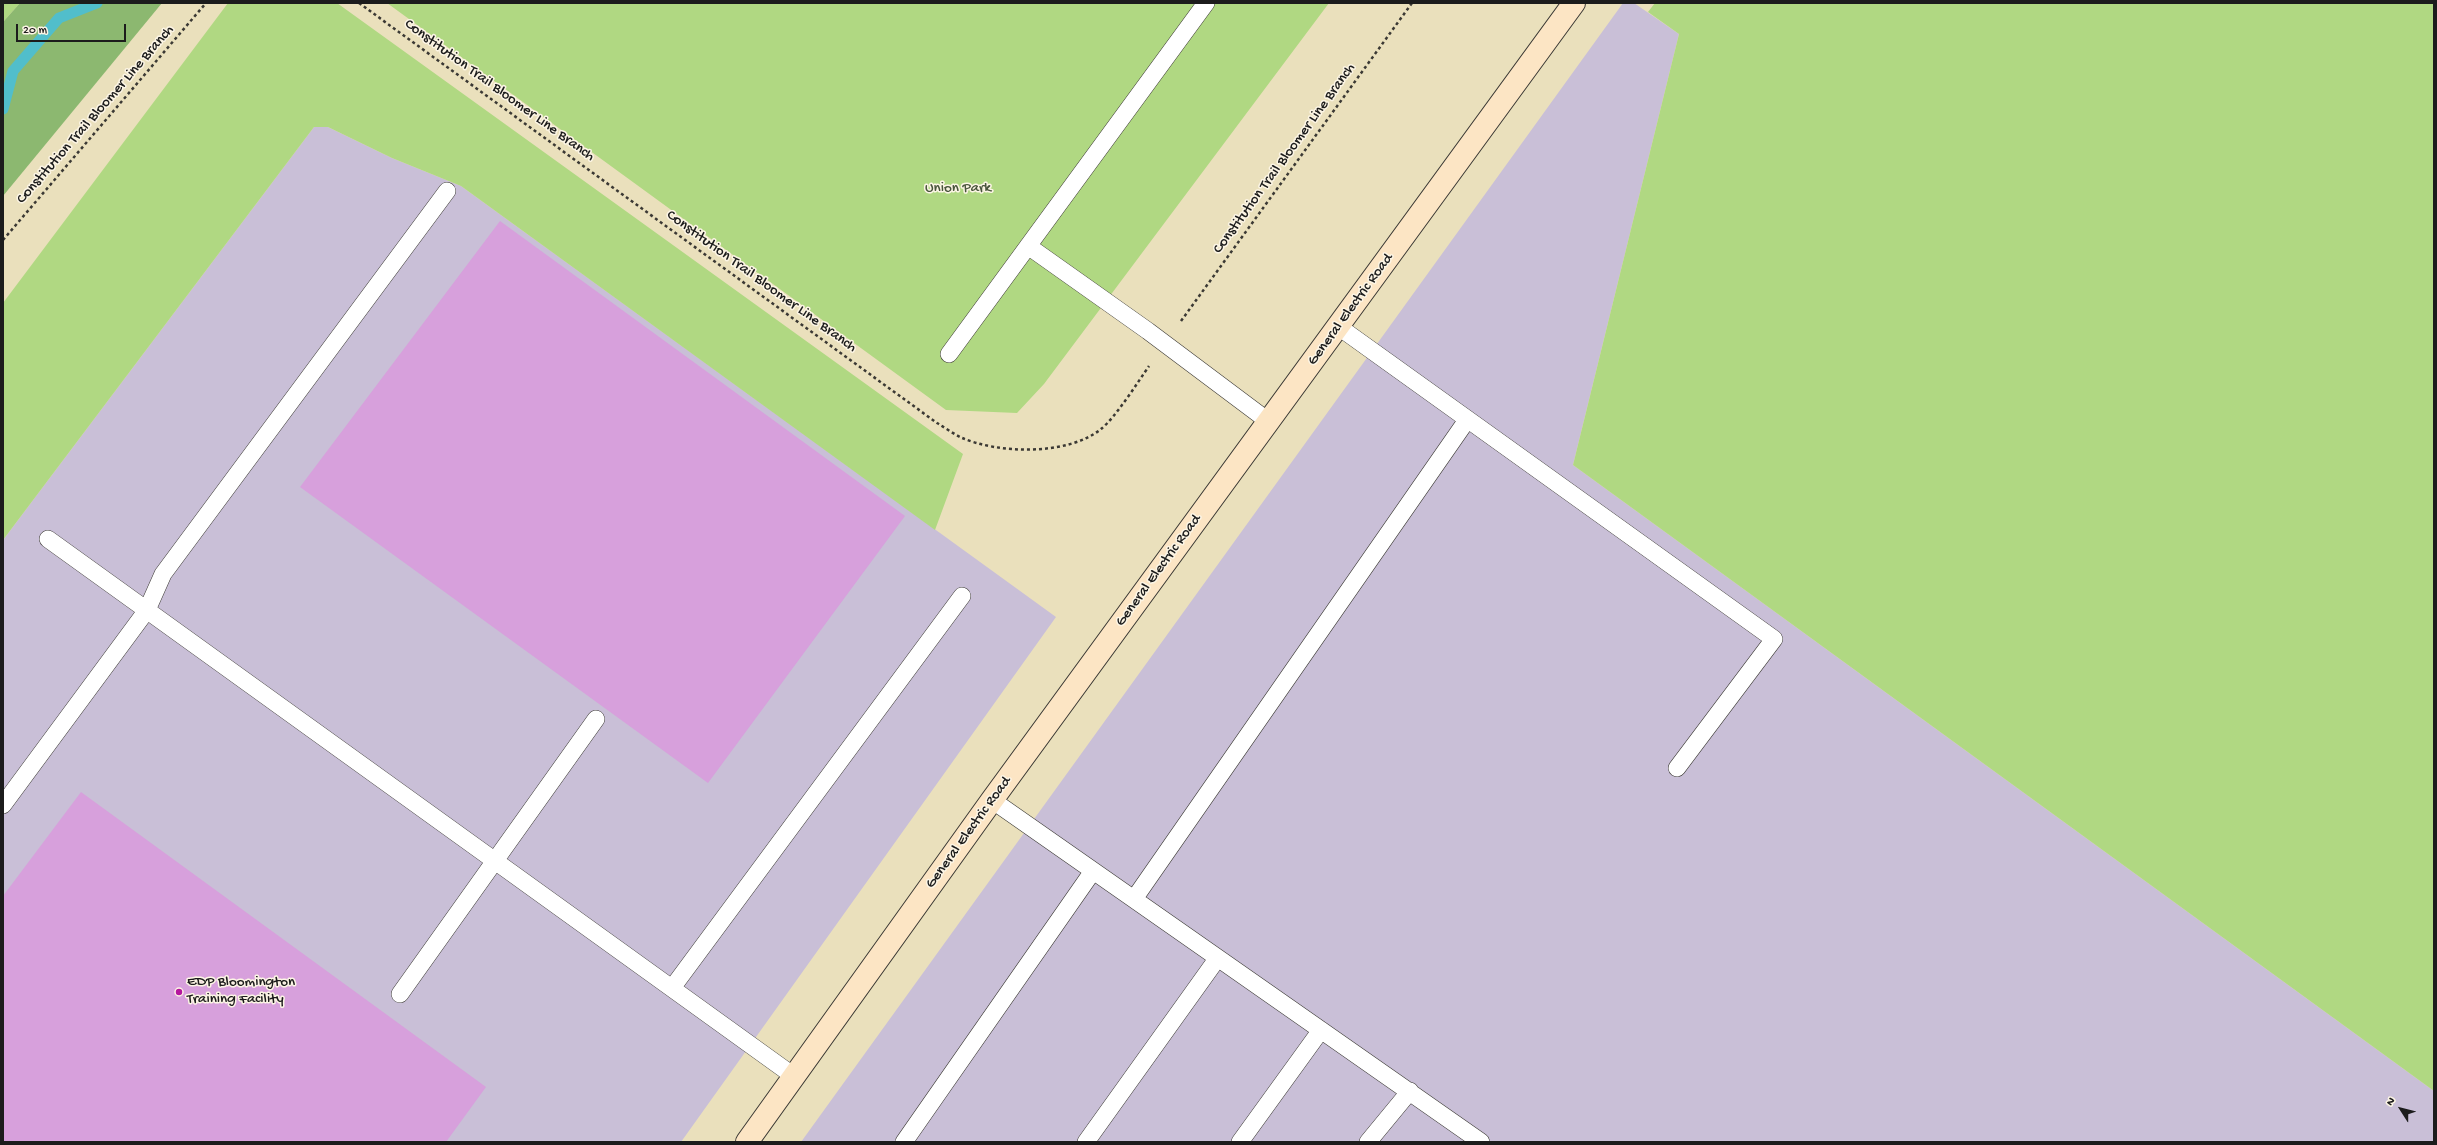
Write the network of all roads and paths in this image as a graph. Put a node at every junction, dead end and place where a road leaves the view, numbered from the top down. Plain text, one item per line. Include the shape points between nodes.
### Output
1 (206, 3) edge
2 (359, 3) edge
3 (1206, 3) edge
4 (1412, 3) edge
5 (1574, 3) edge
6 (447, 192) dead end
7 (3, 240) edge
8 (1028, 246) junction
9 (1180, 322) dead end
10 (1339, 327) junction
11 (949, 354) dead end
12 (1152, 362) dead end
13 (1468, 420) junction
14 (1268, 421) junction
15 (48, 539) dead end
16 (962, 596) dead end
17 (147, 610) junction
18 (596, 719) dead end
19 (1677, 768) dead end
20 (992, 800) junction
21 (3, 805) edge
22 (494, 861) junction
23 (1094, 871) junction
24 (1134, 899) junction
25 (1217, 959) junction
26 (672, 988) junction
27 (400, 994) dead end
28 (1321, 1030) junction
29 (795, 1077) junction
30 (1410, 1091) junction
31 (748, 1142) edge
32 (904, 1142) edge
33 (1086, 1142) edge
34 (1240, 1142) edge
35 (1368, 1142) edge
36 (1481, 1142) edge

1 - 7 path, Constitution Trail Bloomer Line Branch
2 - 12 path, Constitution Trail Bloomer Line Branch via 930,418 961,437 985,445 1042,450 1081,440 1101,429
3 - 8 lane
4 - 9 path, Constitution Trail Bloomer Line Branch
5 - 10 main road, General Electric Road
6 - 17 lane via 163,574
8 - 11 lane
8 - 14 lane via 1148,331
10 - 13 lane
10 - 14 main road, General Electric Road
13 - 19 lane via 1774,639
13 - 24 lane
14 - 20 main road, General Electric Road
15 - 17 lane
16 - 26 lane
17 - 21 lane
17 - 22 lane
18 - 22 lane
20 - 23 lane
20 - 29 main road, General Electric Road
22 - 26 lane
22 - 27 lane
23 - 24 lane
23 - 32 lane
24 - 25 lane
25 - 28 lane
25 - 33 lane
26 - 29 lane
28 - 30 lane
28 - 34 lane
29 - 31 main road, General Electric Road
30 - 35 lane
30 - 36 lane

